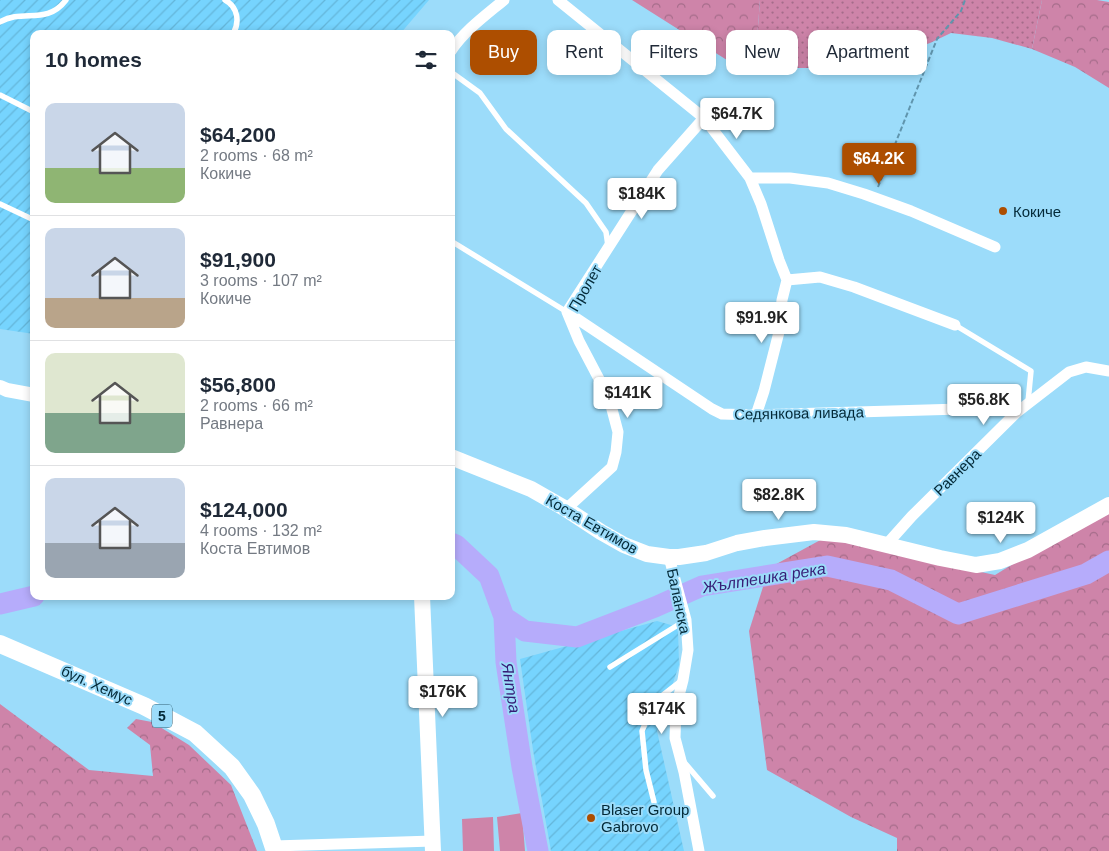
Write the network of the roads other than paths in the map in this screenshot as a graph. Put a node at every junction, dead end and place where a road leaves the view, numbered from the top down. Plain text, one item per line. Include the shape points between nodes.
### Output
1 (66, 0) edge
2 (225, 0) edge
3 (504, 0) edge
4 (558, 0) edge
5 (0, 22) edge
6 (235, 30) edge
7 (455, 45) edge
8 (455, 75) edge
9 (0, 95) edge
10 (30, 110) edge
11 (704, 118) junction
12 (750, 178) junction
13 (0, 204) edge
14 (30, 218) edge
15 (455, 243) edge
16 (995, 247) dead end
17 (609, 248) junction
18 (787, 280) junction
19 (567, 312) junction
20 (955, 325) joint
21 (1109, 372) edge
22 (0, 387) edge
23 (30, 394) edge
24 (1028, 404) junction
25 (1016, 413) junction
26 (756, 415) junction
27 (455, 459) edge
28 (1109, 504) edge
29 (566, 509) junction
30 (887, 544) junction
31 (669, 557) junction
32 (422, 600) edge
33 (685, 616) junction
34 (0, 644) edge
35 (610, 667) dead end
36 (683, 680) junction
37 (680, 757) junction
38 (713, 796) dead end
39 (654, 802) dead end
40 (433, 846) edge
41 (280, 847) edge
42 (699, 851) edge

1 - 5 lane via 53,12
2 - 6 lane via 235,9
3 - 7 street
4 - 11 street
8 - 17 lane, Пролет via 480,93 506,129 586,203 606,232
9 - 10 lane
11 - 12 street
11 - 17 street, Пролет via 658,170
12 - 16 street via 790,178 828,183 911,212
12 - 18 street
13 - 14 lane
15 - 19 lane, Седянкова ливада
17 - 19 street, Пролет
18 - 20 street via 820,277
18 - 26 street via 779,332
19 - 26 street, Седянкова ливада via 712,409 722,414
19 - 29 street, Пролет via 609,398 618,432 612,467
20 - 24 lane via 1031,371
21 - 24 street, Равнера via 1086,367 1069,372
22 - 23 street
24 - 25 street, Равнера
25 - 26 street, Седянкова ливада via 995,408
25 - 30 street, Равнера
27 - 29 main road, Коста Евтимов via 531,489
28 - 30 main road, Коста Евтимов via 1028,550 1000,561 976,565
29 - 31 main road, Коста Евтимов via 624,545 647,554
30 - 31 main road, Коста Евтимов via 814,532 764,538 706,553
31 - 33 street, Баланска
32 - 40 main road
33 - 35 lane
33 - 36 street, Баланска via 688,650
34 - 41 main road, бул. Хемус / 5 via 144,706 195,734 232,767 252,795
36 - 37 street, Баланска via 676,707 675,738
36 - 39 lane via 654,702 642,731 646,770
37 - 38 lane
37 - 42 street, Баланска
40 - 41 street

